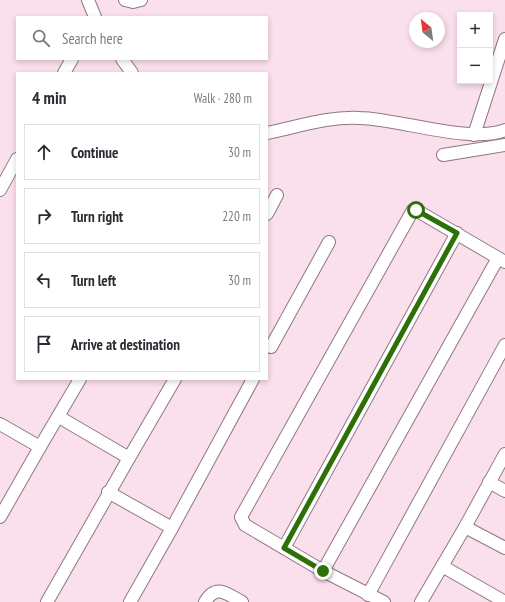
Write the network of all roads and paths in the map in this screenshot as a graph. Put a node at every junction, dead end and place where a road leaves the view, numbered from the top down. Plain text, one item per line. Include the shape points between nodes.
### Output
1 (88, 0) edge
2 (124, 0) edge
3 (141, 0) edge
4 (95, 16) edge
5 (505, 38) edge
6 (71, 60) edge
7 (123, 60) edge
8 (65, 72) edge
9 (131, 72) edge
10 (505, 130) edge
11 (268, 133) edge
12 (474, 135) junction
13 (505, 145) edge
14 (444, 155) dead end
15 (16, 161) edge
16 (0, 190) edge
17 (277, 195) dead end
18 (268, 212) edge
19 (457, 233) junction
20 (329, 242) dead end
21 (501, 260) edge
22 (505, 345) edge
23 (268, 348) edge
24 (79, 380) edge
25 (174, 380) edge
26 (252, 380) edge
27 (59, 417) junction
28 (0, 424) edge
29 (40, 447) junction
30 (505, 454) edge
31 (128, 458) junction
32 (489, 482) junction
33 (505, 491) edge
34 (108, 492) junction
35 (0, 517) edge
36 (172, 528) junction
37 (465, 528) junction
38 (284, 548) junction
39 (505, 548) edge
40 (442, 566) junction
41 (323, 571) junction
42 (368, 595) junction
43 (46, 602) edge
44 (130, 602) edge
45 (205, 602) edge
46 (242, 602) edge
47 (384, 602) edge
48 (421, 602) edge
49 (505, 602) edge

1 - 4 street
2 - 3 street
5 - 12 street
6 - 8 street
7 - 9 street
10 - 12 street
11 - 12 street via 343,118 360,118
13 - 14 street
15 - 16 street
17 - 18 street
19 - 21 street
19 - 38 street
19 - 38 street via 416,210 410,213 241,517 245,525
20 - 23 street
21 - 41 street
22 - 42 street
24 - 27 street
25 - 31 street
26 - 36 street
27 - 29 street
27 - 31 street
28 - 29 street
29 - 35 street
30 - 32 street
31 - 34 street
32 - 33 street
32 - 37 street
34 - 36 street
34 - 43 street
36 - 44 street
37 - 39 street
37 - 40 street
38 - 41 street
40 - 48 street
40 - 49 street
41 - 42 street
42 - 47 street
45 - 46 street via 209,595 216,591

